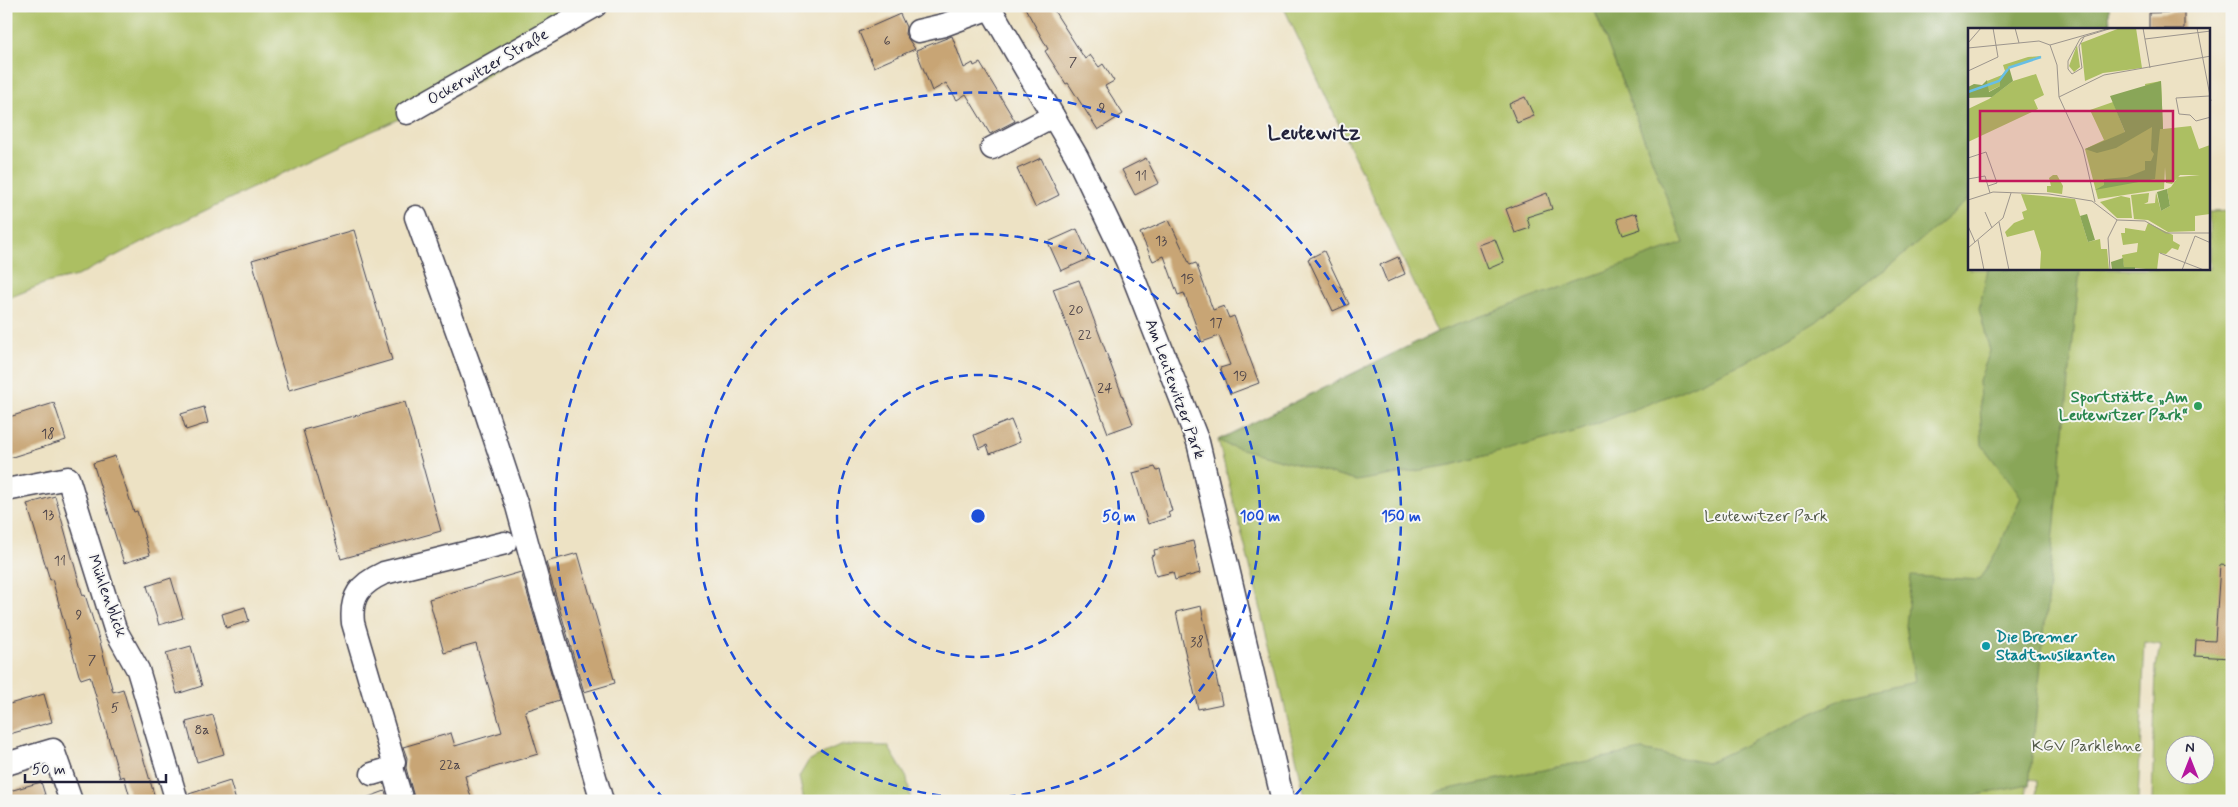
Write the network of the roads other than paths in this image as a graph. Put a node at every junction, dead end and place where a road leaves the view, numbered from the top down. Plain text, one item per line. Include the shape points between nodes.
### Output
1 (595, 6) edge
2 (990, 7) edge
3 (918, 31) dead end
4 (407, 113) dead end
5 (1052, 116) junction
6 (992, 148) dead end
7 (416, 217) dead end
8 (6, 490) edge
9 (505, 543) dead end
10 (6, 764) edge
11 (71, 801) edge
12 (177, 801) edge
13 (402, 801) edge
14 (602, 801) edge
15 (1283, 801) edge

1 - 4 street, Ockerwitzer Straße
2 - 3 street via 944,25
2 - 5 street, Am Leutewitzer Park
5 - 6 street
5 - 15 street, Am Leutewitzer Park via 1077,157 1127,261 1198,442
7 - 14 street via 517,506
8 - 12 street, Mühlenblick via 68,478 115,629 138,670
9 - 13 street via 384,572 370,579 357,594 353,623 394,762 382,771
10 - 11 street via 53,750

